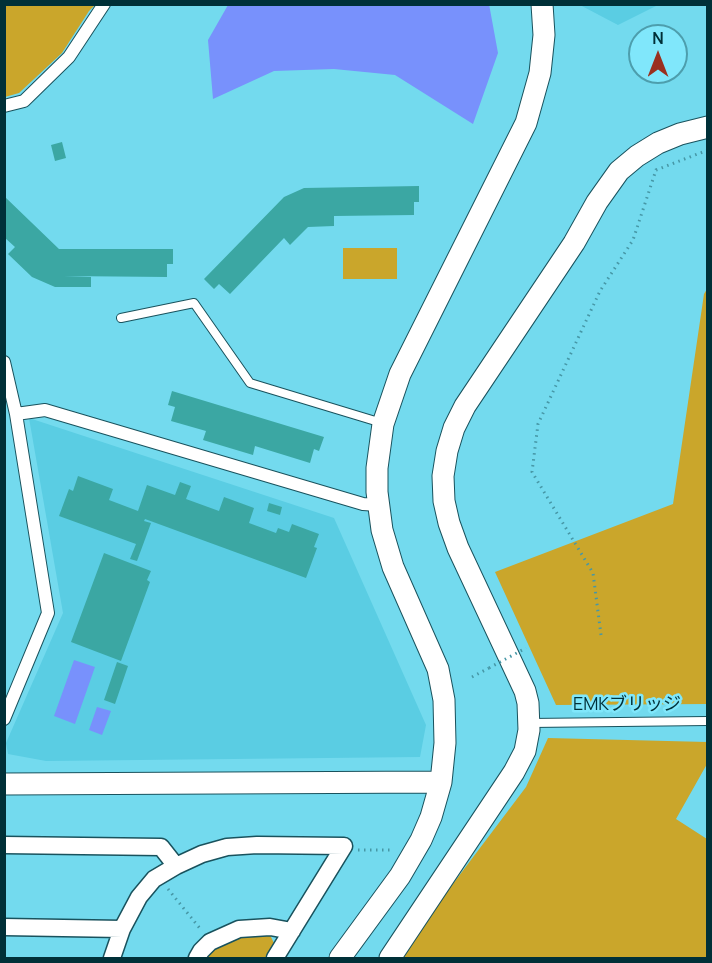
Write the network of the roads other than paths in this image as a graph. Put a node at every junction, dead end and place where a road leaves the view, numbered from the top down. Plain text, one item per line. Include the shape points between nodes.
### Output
1 (104, 4) edge
2 (543, 4) edge
3 (4, 106) edge
4 (708, 128) edge
5 (121, 318) dead end
6 (4, 362) edge
7 (8, 392) edge
8 (16, 414) junction
9 (383, 424) junction
10 (378, 505) junction
11 (4, 719) edge
12 (708, 721) edge
13 (538, 723) junction
14 (441, 782) junction
15 (4, 784) edge
16 (4, 845) edge
17 (176, 866) junction
18 (4, 927) edge
19 (122, 928) junction
20 (292, 931) junction
21 (112, 958) edge
22 (197, 958) edge
23 (275, 958) edge
24 (343, 958) edge
25 (390, 958) edge

1 - 3 street via 69,57 24,101
2 - 9 street via 542,60 530,112 402,369
4 - 13 street via 648,148 612,181 465,406 450,440 444,476 449,523
5 - 9 lane via 194,303 249,383
6 - 7 street
7 - 8 street
8 - 10 street via 45,410 363,504
8 - 11 street via 48,613
9 - 10 street via 377,468
10 - 14 street via 393,567 442,684 445,743
12 - 13 lane, EMKブリッジ
13 - 25 street via 514,772
14 - 15 street
14 - 24 street via 425,832 410,860
16 - 17 street via 161,847
17 - 19 street via 158,877 139,897
17 - 20 street via 227,848 344,846
18 - 19 street
19 - 21 street
20 - 22 street via 270,927 239,929 210,942
20 - 23 street

